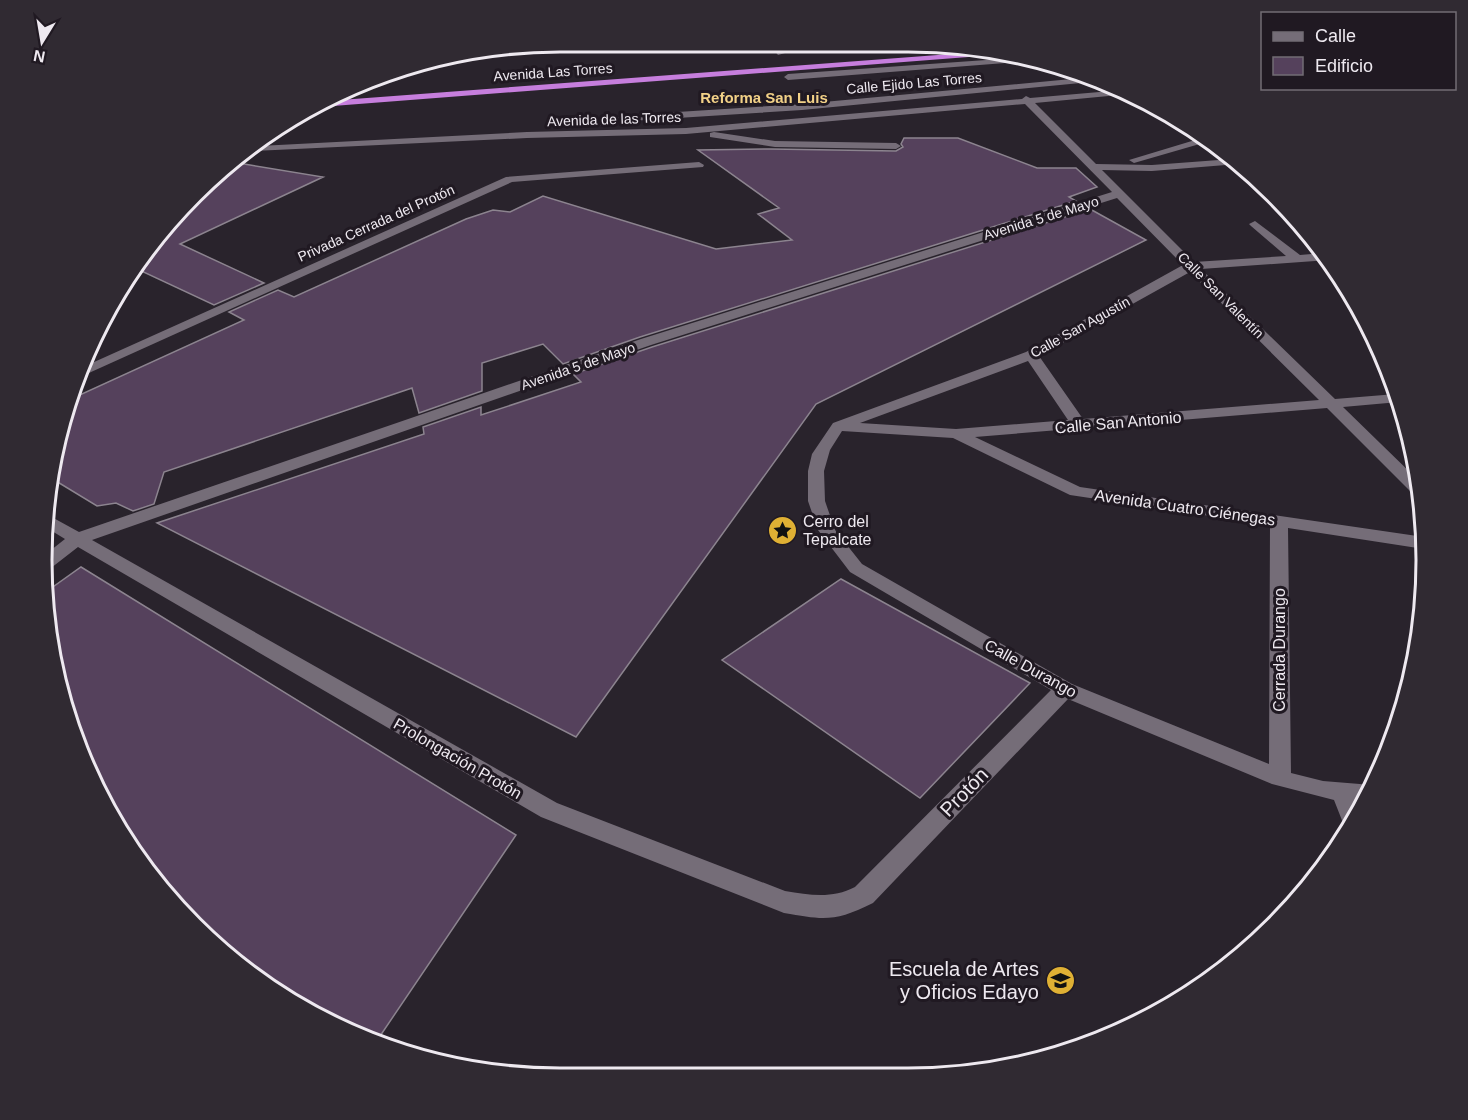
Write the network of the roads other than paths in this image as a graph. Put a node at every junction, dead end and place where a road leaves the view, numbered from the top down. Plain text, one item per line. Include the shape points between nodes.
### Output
1 (923, 53) edge
2 (961, 56) edge
3 (1002, 61) edge
4 (1076, 81) edge
5 (793, 87) dead end
6 (363, 93) edge
7 (1108, 94) edge
8 (798, 97) dead end
9 (1026, 99) junction
10 (342, 102) edge
11 (802, 107) junction
12 (686, 130) junction
13 (527, 135) junction
14 (1197, 143) edge
15 (896, 146) dead end
16 (263, 149) edge
17 (1224, 163) edge
18 (699, 165) dead end
19 (1094, 167) junction
20 (1121, 193) junction
21 (1256, 224) dead end
22 (1316, 258) edge
23 (1297, 259) junction
24 (1191, 266) junction
25 (1031, 355) junction
26 (90, 369) edge
27 (1389, 399) edge
28 (1331, 404) junction
29 (1079, 425) junction
30 (838, 426) junction
31 (956, 434) junction
32 (1409, 480) edge
33 (1279, 521) junction
34 (54, 524) edge
35 (77, 539) junction
36 (1414, 542) edge
37 (52, 558) edge
38 (1065, 689) junction
39 (1280, 778) junction
40 (1358, 793) edge
41 (1343, 794) junction
42 (1349, 811) edge
43 (864, 895) joint

1 - 6 highway, Avenida Las Torres
2 - 10 highway, Avenida Las Torres
3 - 5 street via 787,75
4 - 11 street, Calle Ejido Las Torres
7 - 9 street, Avenida de las Torres
8 - 11 street
9 - 12 street, Avenida de las Torres
9 - 19 street, Calle San Valentín
11 - 13 street, Calle Ejido Las Torres via 630,118
12 - 13 street, Avenida de las Torres
12 - 15 street via 775,144
13 - 16 street, Avenida de las Torres
14 - 19 street via 1145,159
17 - 19 street
18 - 26 street, Privada Cerrada del Protón via 510,179
19 - 20 street, Calle San Valentín
20 - 24 street, Calle San Valentín
20 - 35 street, Avenida 5 de Mayo via 646,342
21 - 23 street
22 - 23 street, Calle San Agustín
23 - 24 street, Calle San Agustín
24 - 25 street, Calle San Agustín
24 - 28 street, Calle San Valentín
25 - 29 street
25 - 30 street, Calle San Agustín
27 - 28 street, Calle San Antonio
28 - 29 street, Calle San Antonio
28 - 32 street, Calle San Valentín
29 - 31 street, Calle San Antonio
30 - 31 street, Calle San Antonio
30 - 38 street, Calle Durango via 821,453 815,478 815,501 822,525 836,547 856,568
31 - 33 street, Avenida Cuatro Ciénegas via 1076,491
33 - 36 street, Avenida Cuatro Ciénegas
33 - 39 street, Cerrada Durango
34 - 35 street, Prolongación Protón
35 - 37 street, Avenida 5 de Mayo
35 - 43 street, Prolongación Protón via 549,810 784,902 843,906
38 - 39 street, Calle Durango
38 - 43 street, Protón
39 - 41 street, Calle Durango
40 - 41 street, Calle Durango
41 - 42 street

